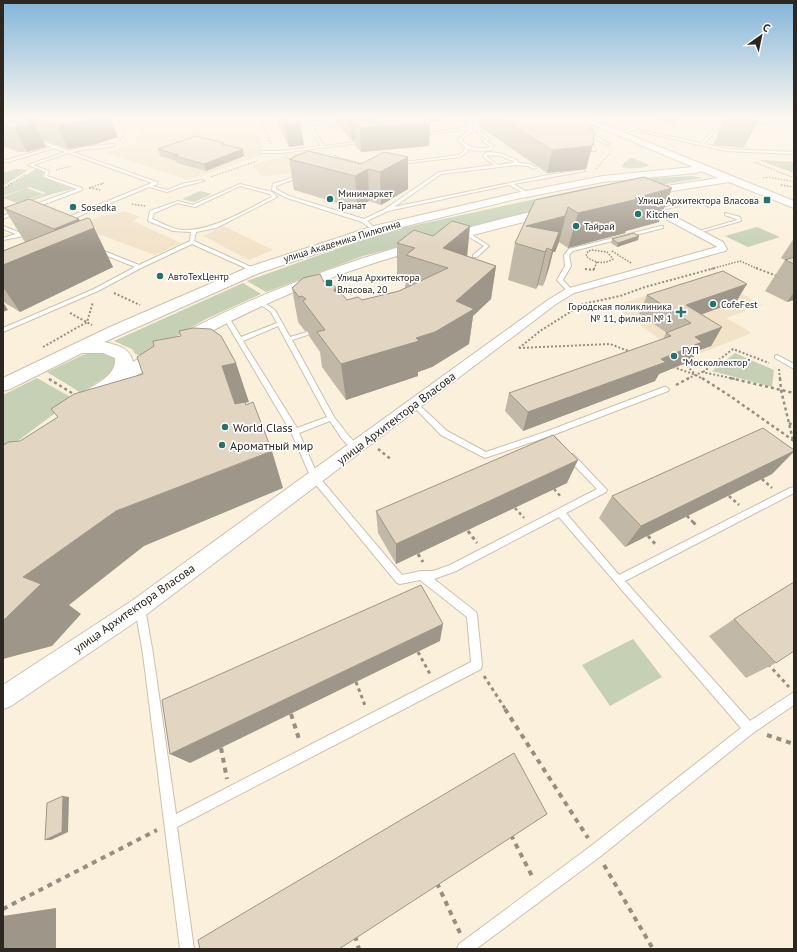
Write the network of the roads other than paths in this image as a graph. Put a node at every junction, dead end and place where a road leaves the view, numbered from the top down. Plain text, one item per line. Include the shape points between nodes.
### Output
1 (38, 162) edge
2 (98, 162) edge
3 (408, 162) edge
4 (492, 162) edge
5 (689, 162) edge
6 (516, 164) joint
7 (496, 166) junction
8 (371, 167) edge
9 (534, 168) edge
10 (703, 168) junction
11 (583, 171) edge
12 (440, 173) junction
13 (430, 174) dead end
14 (308, 175) edge
15 (729, 179) junction
16 (202, 181) dead end
17 (510, 184) junction
18 (150, 186) junction
19 (527, 194) junction
20 (628, 195) joint
21 (794, 205) edge
22 (710, 206) dead end
23 (567, 208) edge
24 (387, 210) junction
25 (657, 210) junction
26 (727, 214) dead end
27 (3, 218) edge
28 (364, 221) junction
29 (57, 223) edge
30 (3, 226) edge
31 (661, 227) edge
32 (374, 230) junction
33 (36, 231) edge
34 (194, 232) junction
35 (698, 232) junction
36 (466, 233) junction
37 (22, 235) junction
38 (3, 240) edge
39 (192, 242) junction
40 (94, 249) edge
41 (476, 256) dead end
42 (139, 266) junction
43 (254, 270) junction
44 (570, 291) junction
45 (260, 302) junction
46 (226, 317) junction
47 (279, 324) junction
48 (3, 330) edge
49 (307, 334) edge
50 (240, 340) junction
51 (288, 340) junction
52 (76, 349) junction
53 (777, 357) road end
54 (794, 367) edge
55 (3, 384) edge
56 (103, 389) junction
57 (666, 389) road end
58 (76, 403) edge
59 (414, 404) junction
60 (331, 418) junction
61 (295, 432) junction
62 (548, 434) junction
63 (356, 448) junction
64 (315, 478) junction
65 (793, 490) dead end
66 (560, 512) junction
67 (421, 576) junction
68 (618, 580) junction
69 (140, 607) junction
70 (3, 698) edge
71 (794, 698) edge
72 (749, 729) junction
73 (170, 824) junction
74 (465, 948) edge
75 (187, 949) edge

1 - 27 lane via 30,165 48,172 45,176 81,189
2 - 18 lane via 156,183
3 - 8 lane
4 - 7 lane
5 - 10 street
6 - 7 lane
6 - 9 lane
7 - 12 lane
10 - 15 street
10 - 19 street, улица Академика Пилюгина via 603,179
11 - 17 lane via 546,175
12 - 13 lane
12 - 24 lane
14 - 28 lane via 300,175 274,185 274,190 288,197
15 - 20 street
15 - 21 street
16 - 18 lane via 167,191
17 - 19 lane
17 - 24 lane
18 - 29 lane
19 - 32 street, улица Академика Пилюгина
20 - 25 street, улица Архитектора Власова
22 - 25 lane via 695,201
23 - 36 street
24 - 28 lane
25 - 35 street, улица Архитектора Власова
26 - 35 lane via 738,218 738,221
28 - 32 lane
30 - 37 lane
31 - 44 lane via 571,250 566,255 568,266 560,280
32 - 43 street, улица Академика Пилюгина
33 - 37 lane
34 - 34 lane via 214,227 275,198 271,193 240,185 193,206 178,202 152,212 150,220 175,230
34 - 39 lane
35 - 44 street, улица Архитектора Власова via 720,244 722,249
36 - 41 lane via 487,246
36 - 45 street via 418,250 330,274
37 - 38 lane
39 - 42 lane
39 - 43 lane
40 - 42 lane
42 - 48 lane via 99,289
43 - 52 street, улица Академика Пилюгина
44 - 59 street, улица Архитектора Власова
45 - 46 street
45 - 47 lane via 273,311
46 - 50 lane
46 - 56 street
47 - 50 lane
47 - 51 lane
49 - 51 lane
50 - 61 lane
51 - 60 lane
52 - 55 street, улица Академика Пилюгина
52 - 56 street via 102,346 122,353 124,365 118,375
53 - 54 lane
56 - 58 street
57 - 62 lane
59 - 62 lane via 444,433 485,455
59 - 63 street, улица Архитектора Власова
60 - 61 lane
60 - 63 lane
61 - 64 lane
62 - 66 lane via 603,490
63 - 64 street, улица Архитектора Власова
64 - 67 lane via 400,580
64 - 69 street, улица Архитектора Власова
65 - 68 lane
66 - 67 lane via 452,568 433,576
66 - 68 lane
67 - 73 lane via 472,614 477,665
68 - 72 lane
69 - 70 street, улица Архитектора Власова
69 - 73 lane
71 - 72 lane
72 - 74 lane via 596,851
73 - 75 lane

